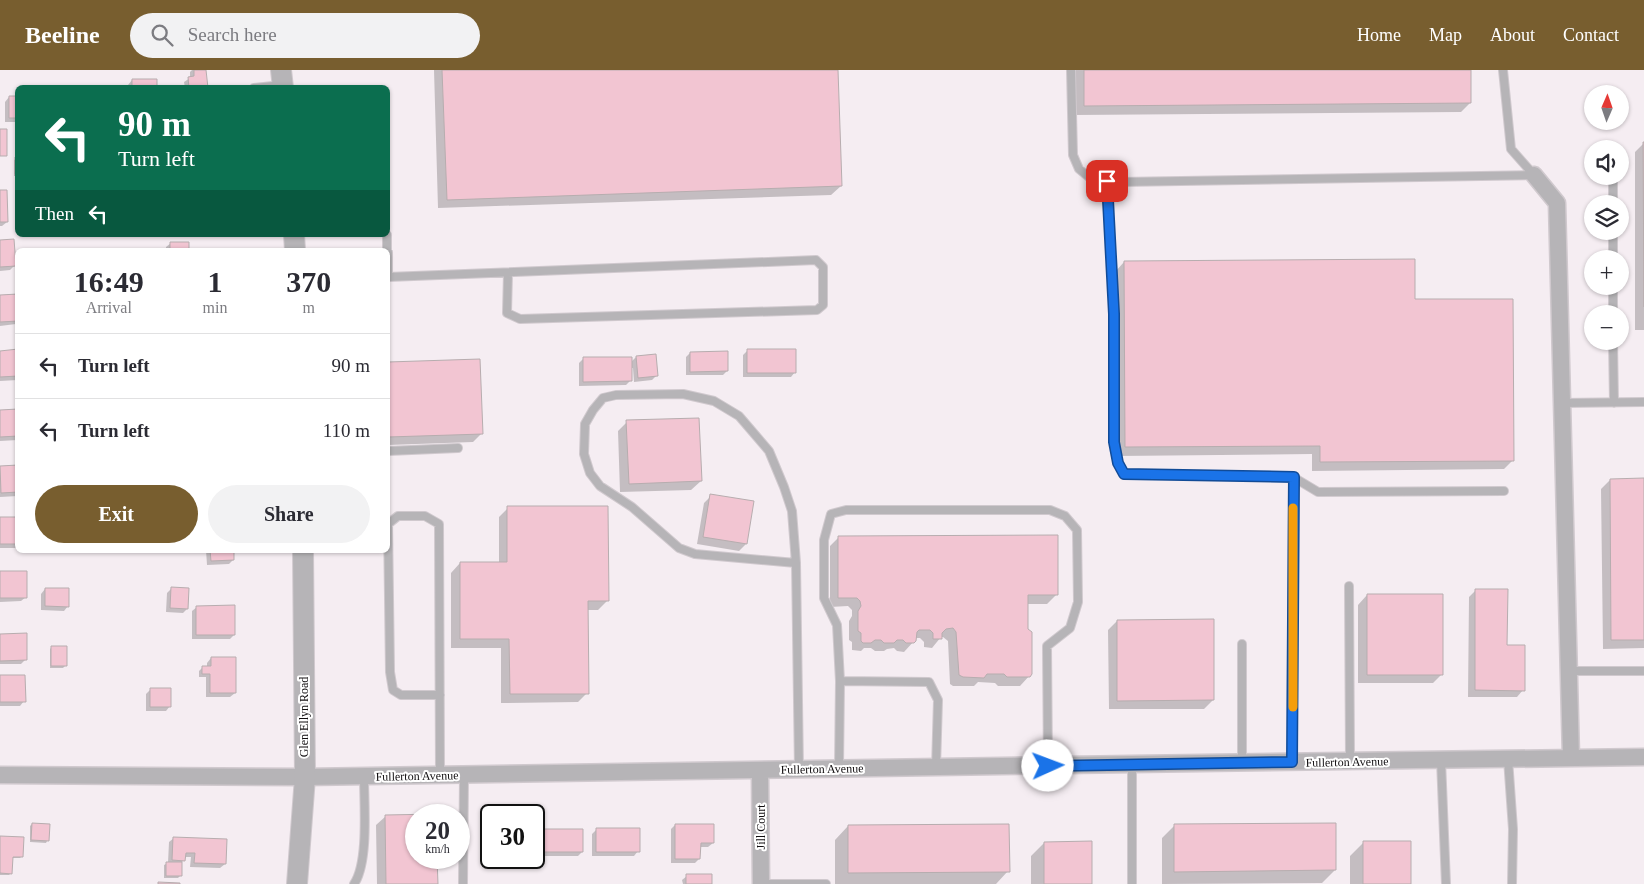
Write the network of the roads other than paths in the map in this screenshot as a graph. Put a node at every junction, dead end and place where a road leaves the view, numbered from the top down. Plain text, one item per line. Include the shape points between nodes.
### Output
1 (1071, 70) edge
2 (1503, 70) edge
3 (282, 81) edge
4 (266, 85) edge
5 (1534, 175) junction
6 (1107, 181) junction
7 (508, 273) junction
8 (390, 277) edge
9 (1613, 350) edge
10 (1644, 402) edge
11 (1562, 403) junction
12 (1614, 403) junction
13 (458, 448) dead end
14 (390, 451) edge
15 (1294, 477) junction
16 (1504, 491) dead end
17 (390, 522) edge
18 (303, 553) edge
19 (388, 553) edge
20 (796, 563) junction
21 (1350, 586) dead end
22 (1242, 644) dead end
23 (1569, 671) junction
24 (1644, 671) edge
25 (840, 680) junction
26 (440, 695) junction
27 (1644, 757) edge
28 (1571, 758) junction
29 (1508, 759) junction
30 (1441, 760) junction
31 (1350, 761) junction
32 (1292, 762) junction
33 (1242, 763) junction
34 (1132, 764) junction
35 (1048, 766) junction
36 (936, 768) junction
37 (840, 769) junction
38 (799, 770) junction
39 (760, 771) junction
40 (0, 775) edge
41 (440, 775) junction
42 (464, 775) junction
43 (364, 776) junction
44 (305, 777) junction
45 (297, 884) edge
46 (354, 884) edge
47 (463, 884) edge
48 (761, 884) edge
49 (826, 884) edge
50 (1132, 884) edge
51 (1446, 884) edge
52 (1512, 884) edge

1 - 6 lane via 1073,155 1079,169 1090,178
2 - 5 lane via 1511,148
3 - 4 lane
5 - 6 lane
5 - 11 street via 1558,203
6 - 15 lane via 1114,314 1114,442 1124,474
7 - 7 lane via 816,260 823,267 823,305 817,310 520,319 507,313
7 - 8 lane
9 - 12 lane
10 - 12 lane
11 - 12 lane
11 - 23 street
13 - 14 lane
15 - 16 lane via 1318,492
15 - 32 lane
17 - 26 lane via 398,516 425,516 439,524
18 - 44 street, Glen Ellyn Road
19 - 26 lane via 392,690 401,694
20 - 20 lane via 792,511 784,487 769,451 739,416 714,401 683,394 616,394 603,398 592,410 586,424 584,454 590,474 600,486 679,548 695,554
20 - 38 lane
21 - 31 lane
22 - 33 lane
23 - 24 lane
23 - 28 street
25 - 35 lane via 838,625 824,598 824,540 831,514 846,510 1050,510 1065,516 1078,530 1078,602 1070,628 1047,646
25 - 36 lane via 929,682 938,700
25 - 37 lane
26 - 41 lane
27 - 28 street, Fullerton Avenue
28 - 29 street, Fullerton Avenue
29 - 30 street, Fullerton Avenue
29 - 52 lane via 1513,829
30 - 31 street, Fullerton Avenue
30 - 51 lane
31 - 32 street, Fullerton Avenue
32 - 33 street, Fullerton Avenue
33 - 34 street, Fullerton Avenue
34 - 35 street, Fullerton Avenue
34 - 50 lane
35 - 36 street, Fullerton Avenue
36 - 37 street, Fullerton Avenue
37 - 38 street, Fullerton Avenue
38 - 39 street, Fullerton Avenue
39 - 42 street, Fullerton Avenue
39 - 48 street, Jill Court
40 - 44 street, Fullerton Avenue
41 - 42 street, Fullerton Avenue
41 - 43 street, Fullerton Avenue
42 - 47 lane
43 - 44 street, Fullerton Avenue
43 - 46 lane via 363,856
44 - 45 street, Glen Ellyn Road
48 - 49 lane

